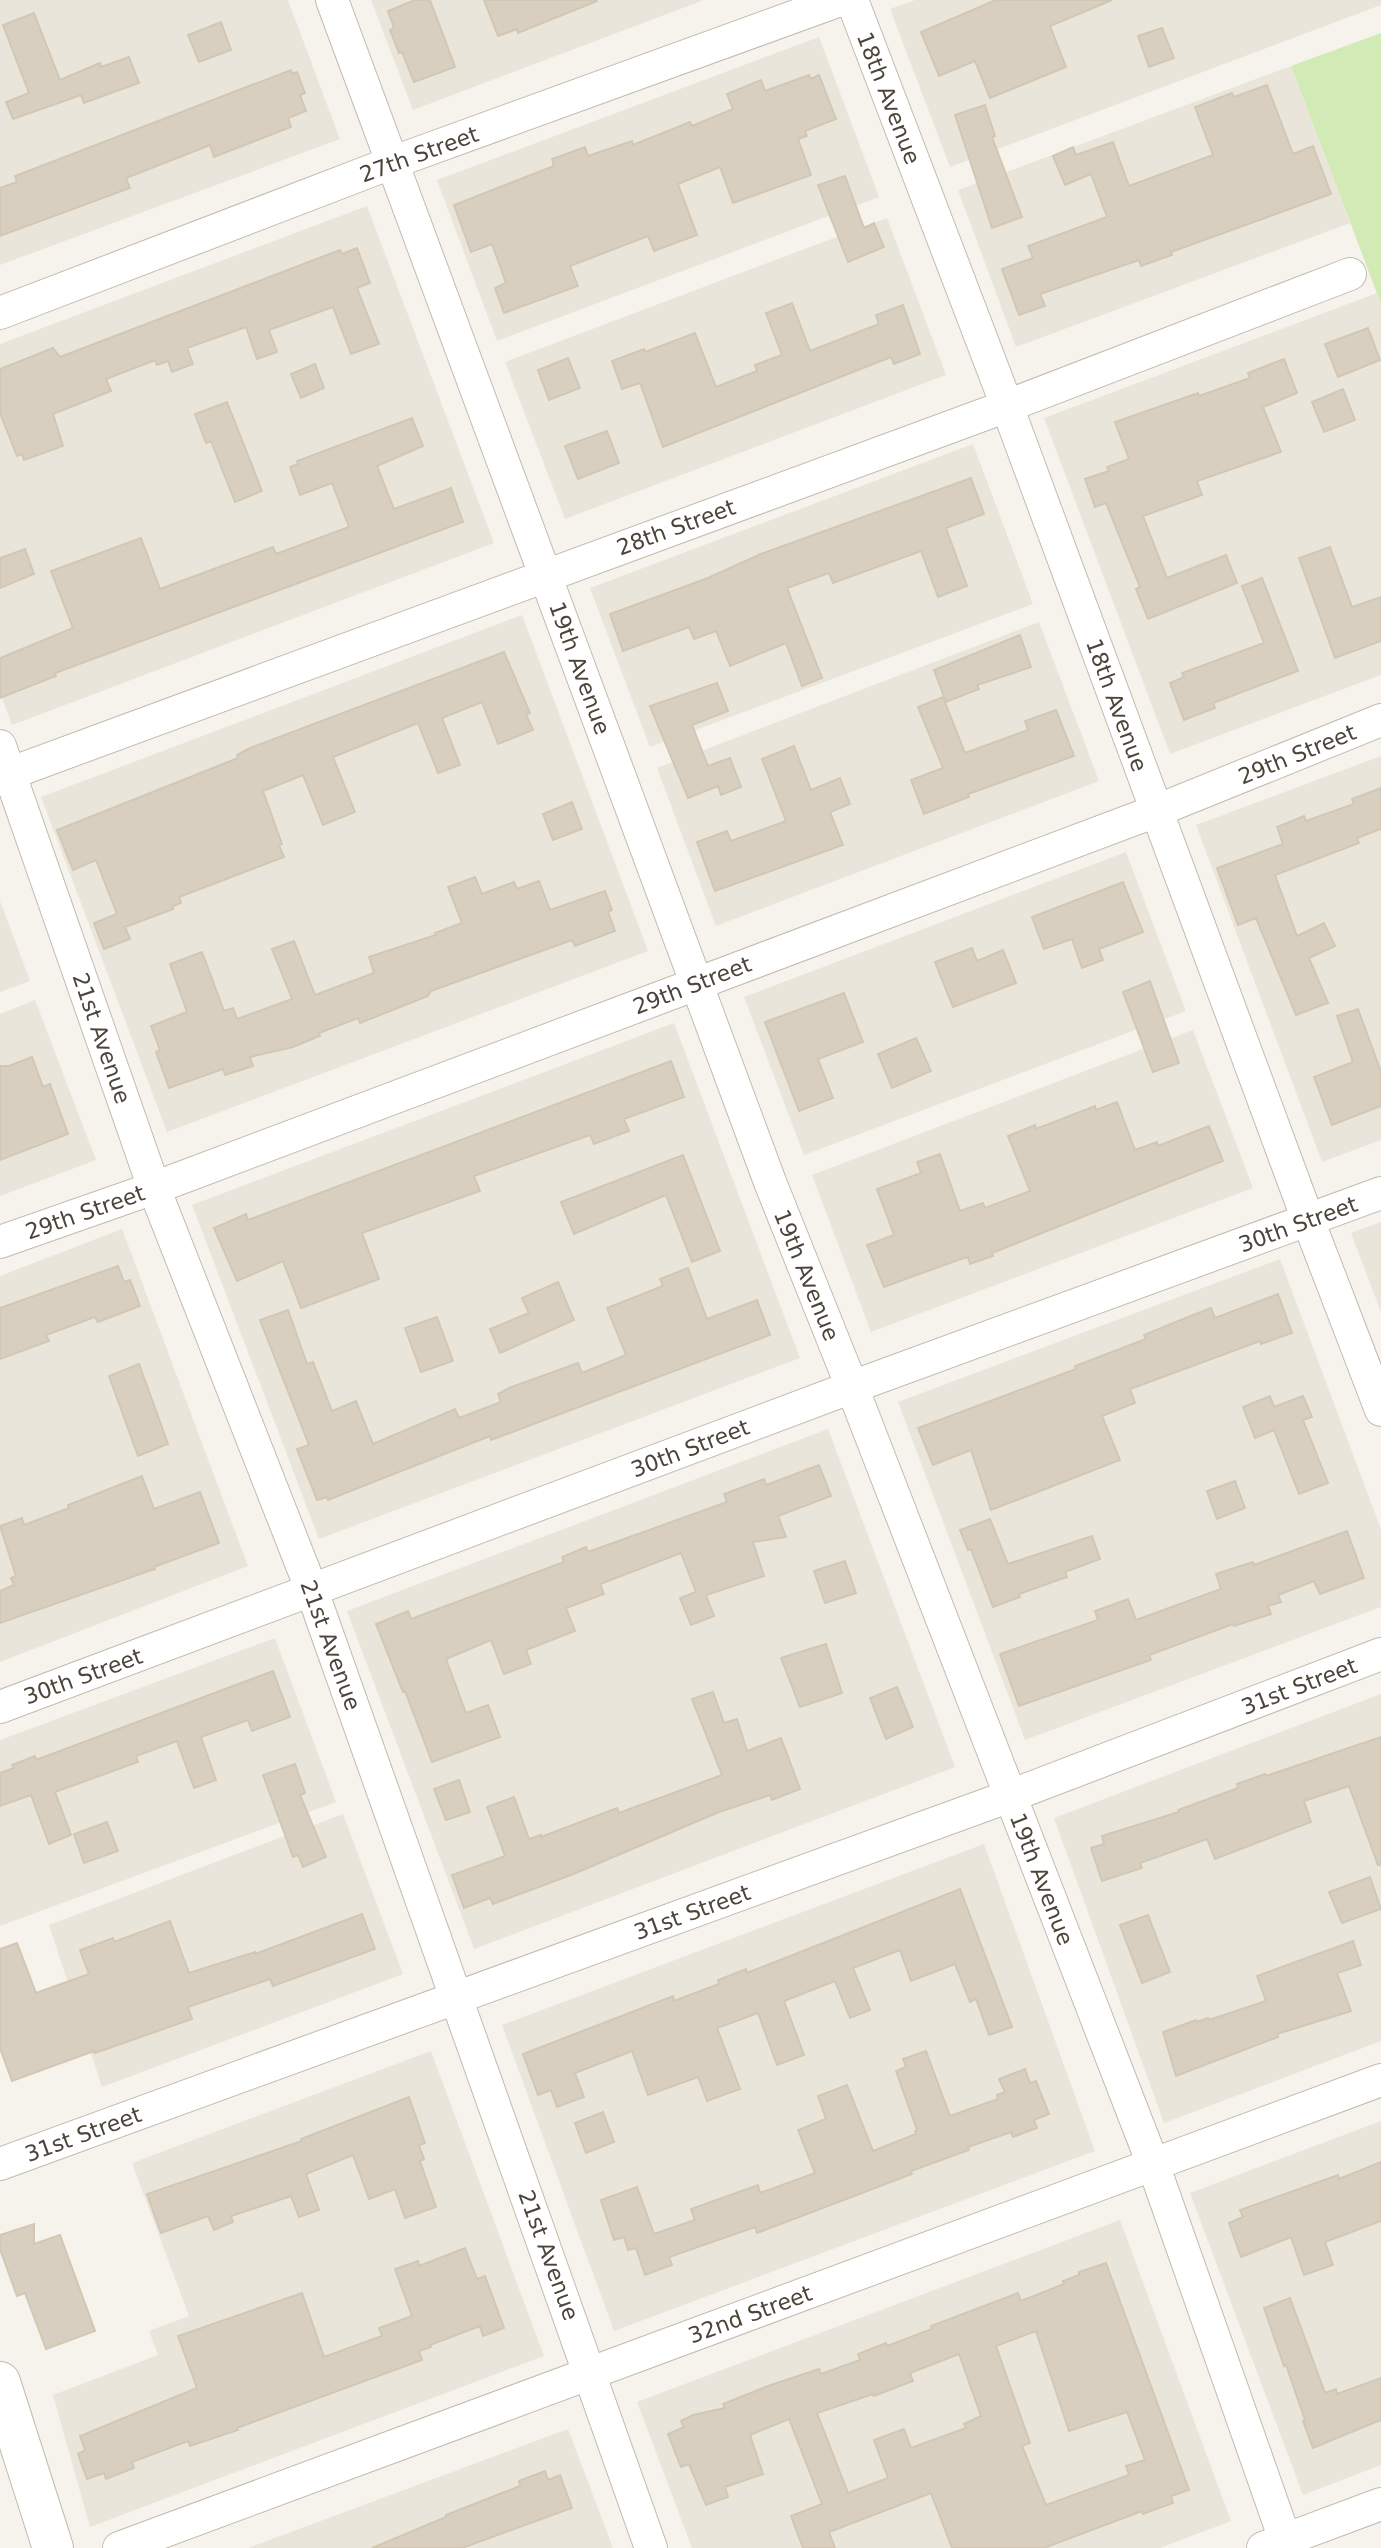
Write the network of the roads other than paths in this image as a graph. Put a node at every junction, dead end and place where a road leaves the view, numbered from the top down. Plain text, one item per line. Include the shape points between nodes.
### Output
1 (332, 0) edge
2 (840, 0) edge
3 (852, 0) edge
4 (391, 163) junction
5 (1350, 274) dead end
6 (0, 313) edge
7 (1007, 406) junction
8 (545, 575) junction
9 (1381, 720) edge
10 (4, 765) edge
11 (1156, 811) junction
12 (697, 983) junction
13 (154, 1188) junction
14 (1381, 1193) edge
15 (1308, 1220) junction
16 (0, 1242) edge
17 (852, 1387) junction
18 (1381, 1410) edge
19 (312, 1591) junction
20 (1381, 1654) edge
21 (0, 1707) edge
22 (1010, 1796) junction
23 (458, 1997) junction
24 (1381, 2080) edge
25 (0, 2164) edge
26 (1153, 2164) junction
27 (591, 2373) junction
28 (0, 2382) edge
29 (1381, 2504) edge
30 (1278, 2545) edge
31 (53, 2548) edge
32 (119, 2548) edge
33 (651, 2548) edge

1 - 4 street, 19th Avenue
2 - 4 street, 27th Street
3 - 7 street, 18th Avenue
4 - 6 street, 27th Street
4 - 8 street, 19th Avenue
5 - 7 street, 28th Street
7 - 8 street, 28th Street
7 - 11 street, 18th Avenue
8 - 10 street, 28th Street
8 - 12 street, 19th Avenue
9 - 11 street, 29th Street
10 - 13 street, 21st Avenue
11 - 12 street, 29th Street
11 - 15 street, 18th Avenue
12 - 13 street, 29th Street
12 - 17 street, 19th Avenue
13 - 16 street, 29th Street
13 - 19 street, 21st Avenue
14 - 15 street, 30th Street
15 - 17 street, 30th Street
15 - 18 street, 18th Avenue
17 - 19 street, 30th Street
17 - 22 street, 19th Avenue
19 - 21 street, 30th Street
19 - 23 street, 21st Avenue
20 - 22 street, 31st Street
22 - 23 street, 31st Street
22 - 26 street, 19th Avenue
23 - 25 street, 31st Street
23 - 27 street, 21st Avenue
24 - 26 street, 32nd Street
26 - 27 street, 32nd Street
26 - 30 street, 19th Avenue
27 - 32 street, 32nd Street
27 - 33 street, 21st Avenue
28 - 31 street
29 - 30 street

